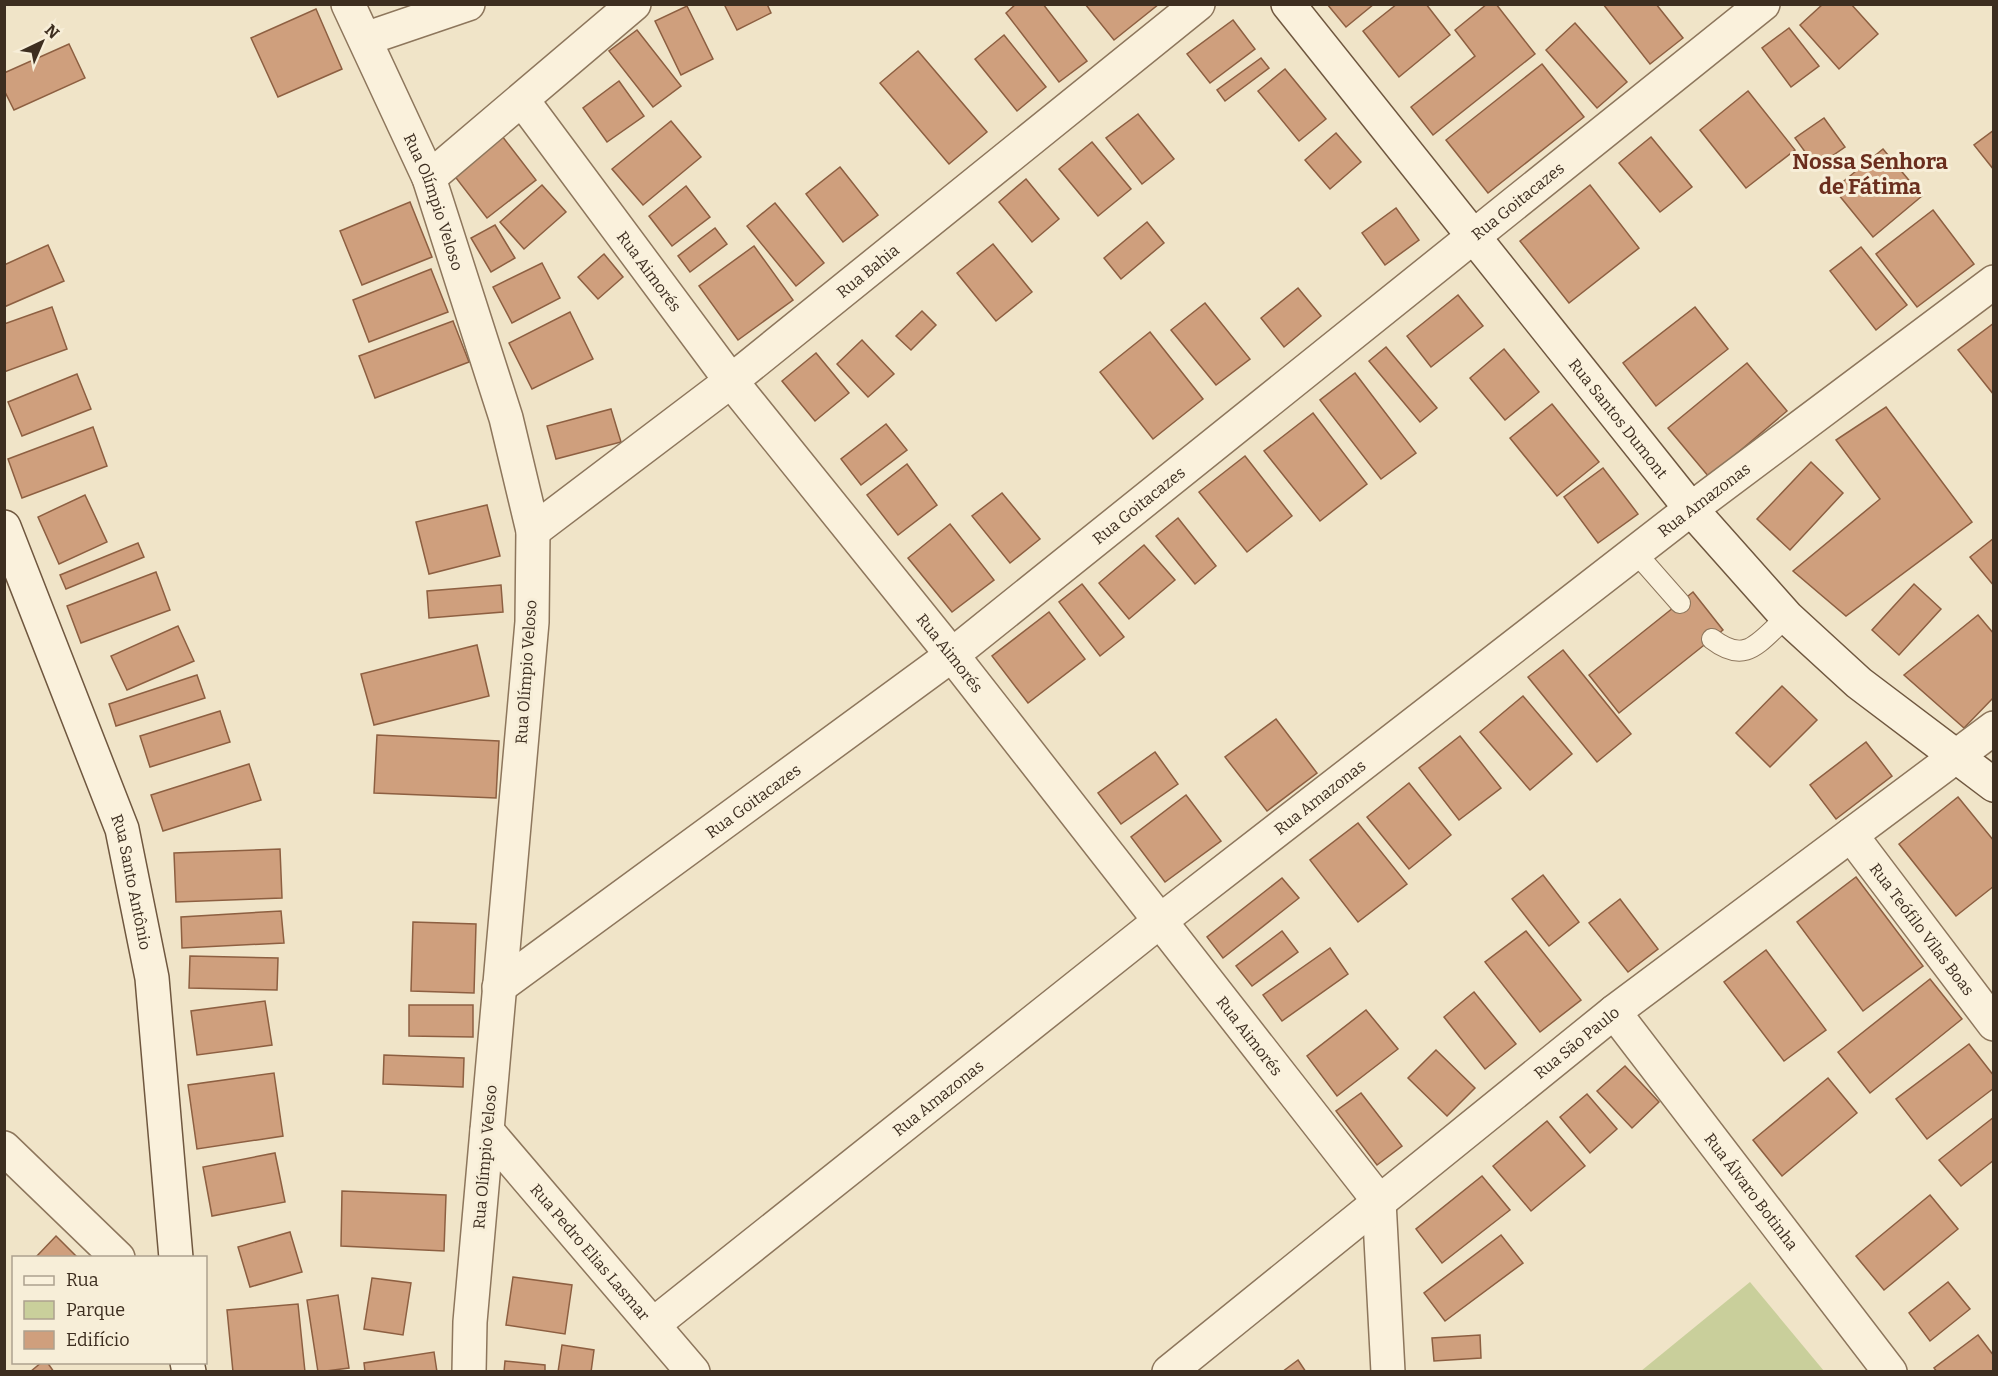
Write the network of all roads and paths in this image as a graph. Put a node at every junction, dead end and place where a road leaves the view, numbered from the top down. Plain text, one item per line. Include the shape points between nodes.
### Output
1 (348, 4) edge
2 (468, 4) edge
3 (634, 4) edge
4 (1198, 4) edge
5 (1288, 4) edge
6 (1763, 4) edge
7 (365, 39) junction
8 (523, 101) junction
9 (429, 178) junction
10 (1473, 236) junction
11 (1994, 282) edge
12 (731, 381) junction
13 (1691, 509) junction
14 (4, 526) edge
15 (533, 531) junction
16 (1636, 553) junction
17 (1680, 603) dead end
18 (1787, 617) junction
19 (1712, 639) dead end
20 (952, 655) junction
21 (1994, 728) edge
22 (1954, 758) junction
23 (1994, 785) edge
24 (1851, 835) junction
25 (1160, 921) junction
26 (499, 987) junction
27 (1614, 1012) junction
28 (1994, 1024) edge
29 (487, 1131) junction
30 (4, 1148) edge
31 (1379, 1201) junction
32 (117, 1256) edge
33 (176, 1256) edge
34 (654, 1324) junction
35 (469, 1371) edge
36 (693, 1371) edge
37 (1169, 1371) edge
38 (1388, 1371) edge
39 (1890, 1371) edge

1 - 7 street, Rua Olímpio Veloso
2 - 7 street
3 - 8 street
4 - 12 street, Rua Bahia
5 - 10 street, Rua Santos Dumont
6 - 10 street, Rua Goitacazes
7 - 9 street, Rua Olímpio Veloso
8 - 9 street
8 - 12 street, Rua Aimorés
9 - 15 street, Rua Olímpio Veloso via 506,418
10 - 13 street, Rua Santos Dumont
10 - 20 street, Rua Goitacazes
11 - 13 street, Rua Amazonas
12 - 15 street, Rua Bahia
12 - 20 street, Rua Aimorés
13 - 16 street, Rua Amazonas
13 - 18 street, Rua Santos Dumont
14 - 33 street, Rua Santo Antônio via 122,829 152,978
15 - 26 street, Rua Olímpio Veloso via 532,622
16 - 17 lane
16 - 25 street, Rua Amazonas
18 - 19 lane via 1740,653 1726,650
18 - 22 street, Rua Santos Dumont via 1859,683
20 - 25 street, Rua Aimorés
20 - 26 street, Rua Goitacazes
21 - 22 street, Rua São Paulo
22 - 23 street, Rua Santos Dumont
22 - 24 street, Rua São Paulo
24 - 27 street, Rua São Paulo
24 - 28 street, Rua Teófilo Vilas Boas
25 - 31 street, Rua Aimorés
25 - 34 street, Rua Amazonas
26 - 29 street, Rua Olímpio Veloso
27 - 31 street, Rua São Paulo
27 - 39 street, Rua Álvaro Botinha
29 - 34 street, Rua Pedro Elias Lasmar
29 - 35 street, Rua Olímpio Veloso
30 - 32 street
31 - 37 street, Rua São Paulo
31 - 38 street
34 - 36 street, Rua Pedro Elias Lasmar

